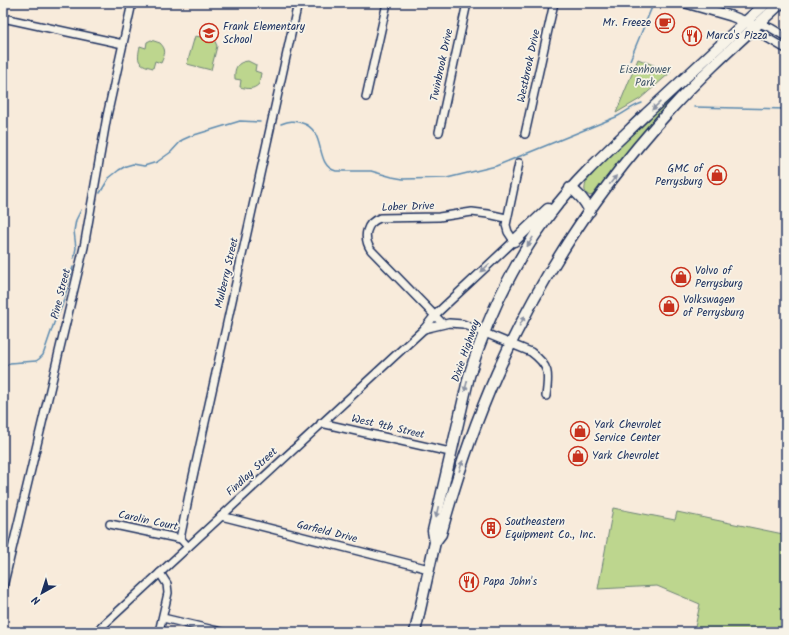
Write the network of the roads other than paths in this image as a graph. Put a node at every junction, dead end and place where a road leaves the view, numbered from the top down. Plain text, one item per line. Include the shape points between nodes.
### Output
1 (132, 3) edge
2 (298, 3) edge
3 (386, 3) edge
4 (467, 3) edge
5 (554, 3) edge
6 (686, 3) edge
7 (766, 3) edge
8 (774, 3) edge
9 (781, 3) edge
10 (3, 18) edge
11 (752, 25) junction
12 (786, 37) edge
13 (123, 44) junction
14 (786, 49) edge
15 (366, 97) dead end
16 (438, 132) dead end
17 (525, 134) dead end
18 (519, 163) dead end
19 (570, 188) junction
20 (590, 211) junction
21 (506, 218) junction
22 (514, 241) junction
23 (435, 315) junction
24 (443, 324) junction
25 (424, 329) junction
26 (484, 332) junction
27 (511, 343) junction
28 (546, 396) dead end
29 (321, 423) junction
30 (450, 452) junction
31 (221, 516) junction
32 (110, 524) dead end
33 (181, 539) junction
34 (435, 542) junction
35 (188, 547) junction
36 (429, 569) junction
37 (160, 573) junction
38 (3, 587) edge
39 (162, 618) junction
40 (96, 632) edge
41 (159, 632) edge
42 (222, 632) edge
43 (415, 632) edge

1 - 13 street, Pine Street
2 - 33 street, Mulberry Street
3 - 15 street
4 - 16 street, Twinbrook Drive
5 - 17 street, Westbrook Drive
6 - 11 street
7 - 11 main road, Dixie Highway
8 - 11 main road
9 - 11 main road, Dixie Highway
10 - 13 street
11 - 12 street via 771,28
11 - 14 street
11 -> 19 main road, Dixie Highway via 621,138
20 -> 11 main road, Dixie Highway via 703,70 747,26
13 - 38 street, Pine Street via 84,247
18 - 21 street
19 - 20 main road via 580,196
19 - 22 main road
19 -> 26 main road, Dixie Highway via 520,258
27 -> 20 main road, Dixie Highway via 564,248
21 - 22 street via 506,229
21 - 23 street, Lober Drive via 472,212 439,217 380,218 369,225 365,237 371,250
22 -> 23 street, Findlay Street
23 - 24 street, Lober Drive
23 - 25 street, Findlay Street
24 - 25 street, Findlay Street
24 - 26 street, Findlay Street via 463,324
25 - 29 street, Findlay Street
26 - 27 street, Findlay Street
26 -> 30 main road, Dixie Highway via 469,376
27 - 28 street, Findlay Street via 531,352 544,364 549,379
34 -> 27 main road, Dixie Highway via 441,534 459,471 482,408
29 - 30 street, West 9th Street
29 - 31 street, Findlay Street
30 -> 34 main road, Dixie Highway via 433,531
31 - 35 street, Findlay Street
31 - 36 street, Garfield Drive
32 - 33 street, Carolin Court
33 - 35 street
34 - 36 main road, Dixie Highway
35 - 37 street, Findlay Street
36 - 43 main road, Dixie Highway
37 - 39 street via 168,588
37 - 40 street, Findlay Street
39 - 41 street
39 - 42 street

